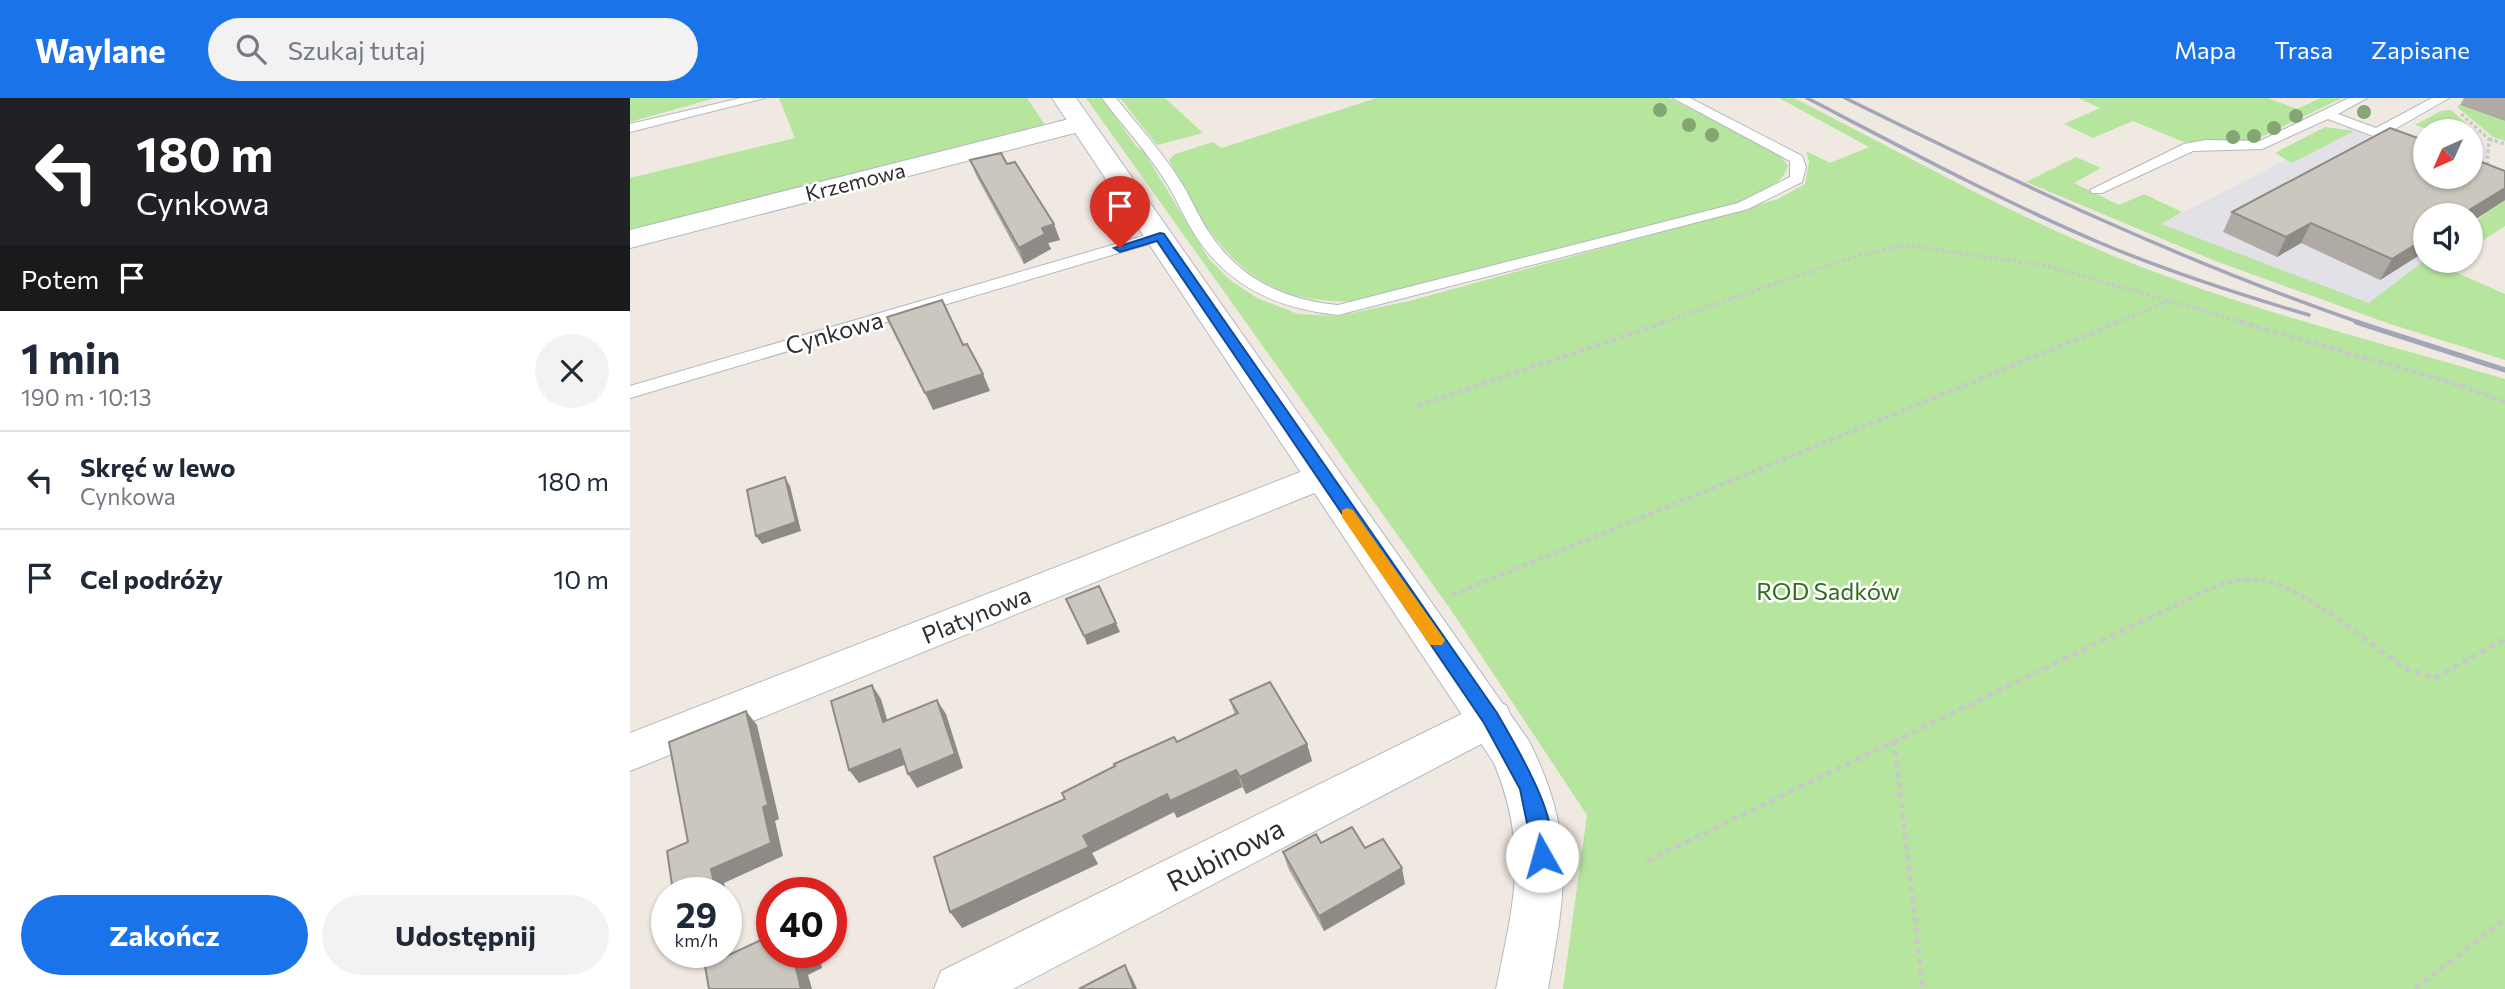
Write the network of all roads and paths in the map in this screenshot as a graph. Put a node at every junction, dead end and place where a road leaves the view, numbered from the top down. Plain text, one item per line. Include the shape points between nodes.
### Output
1 (758, 98) edge
2 (1109, 98) edge
3 (1680, 98) edge
4 (2360, 98) edge
5 (2442, 98) edge
6 (1072, 111) edge
7 (2327, 114) junction
8 (630, 128) edge
9 (2377, 133) junction
10 (2489, 139) junction
11 (2505, 143) edge
12 (2413, 147) edge
13 (2483, 168) edge
14 (2487, 170) junction
15 (2496, 174) edge
16 (2097, 190) dead end
17 (1160, 236) junction
18 (630, 239) edge
19 (2170, 301) junction
20 (630, 392) edge
21 (2505, 402) edge
22 (1418, 406) dead end
23 (1321, 476) junction
24 (1451, 595) dead end
25 (2505, 639) edge
26 (1490, 718) junction
27 (1894, 740) junction
28 (630, 752) edge
29 (1647, 861) dead end
30 (2505, 919) edge
31 (960, 989) edge
32 (1522, 989) edge
33 (1923, 989) edge
34 (2415, 989) edge

1 - 8 lane
2 - 3 lane via 1156,154 1208,243 1227,263 1273,299 1303,308 1339,310 1743,206 1797,179 1797,159
4 - 7 lane
5 - 9 lane
5 - 10 path
6 - 17 street
6 - 18 street, Krzemowa
7 - 9 lane
7 - 16 lane via 2262,145 2189,147
9 - 12 lane
10 - 11 path
10 - 14 path
13 - 14 path
14 - 15 path
17 - 20 lane, Cynkowa
17 - 23 street
19 - 21 path
19 - 22 path via 2048,266 1904,245 1860,255
19 - 24 path
23 - 26 street
23 - 28 street, Platynowa
25 - 27 path via 2442,676 2425,677 2406,669 2297,592 2251,577 2213,587
26 - 31 street, Rubinowa
26 - 32 street via 1529,788 1541,834 1543,878
27 - 29 path
27 - 33 path
30 - 34 path

